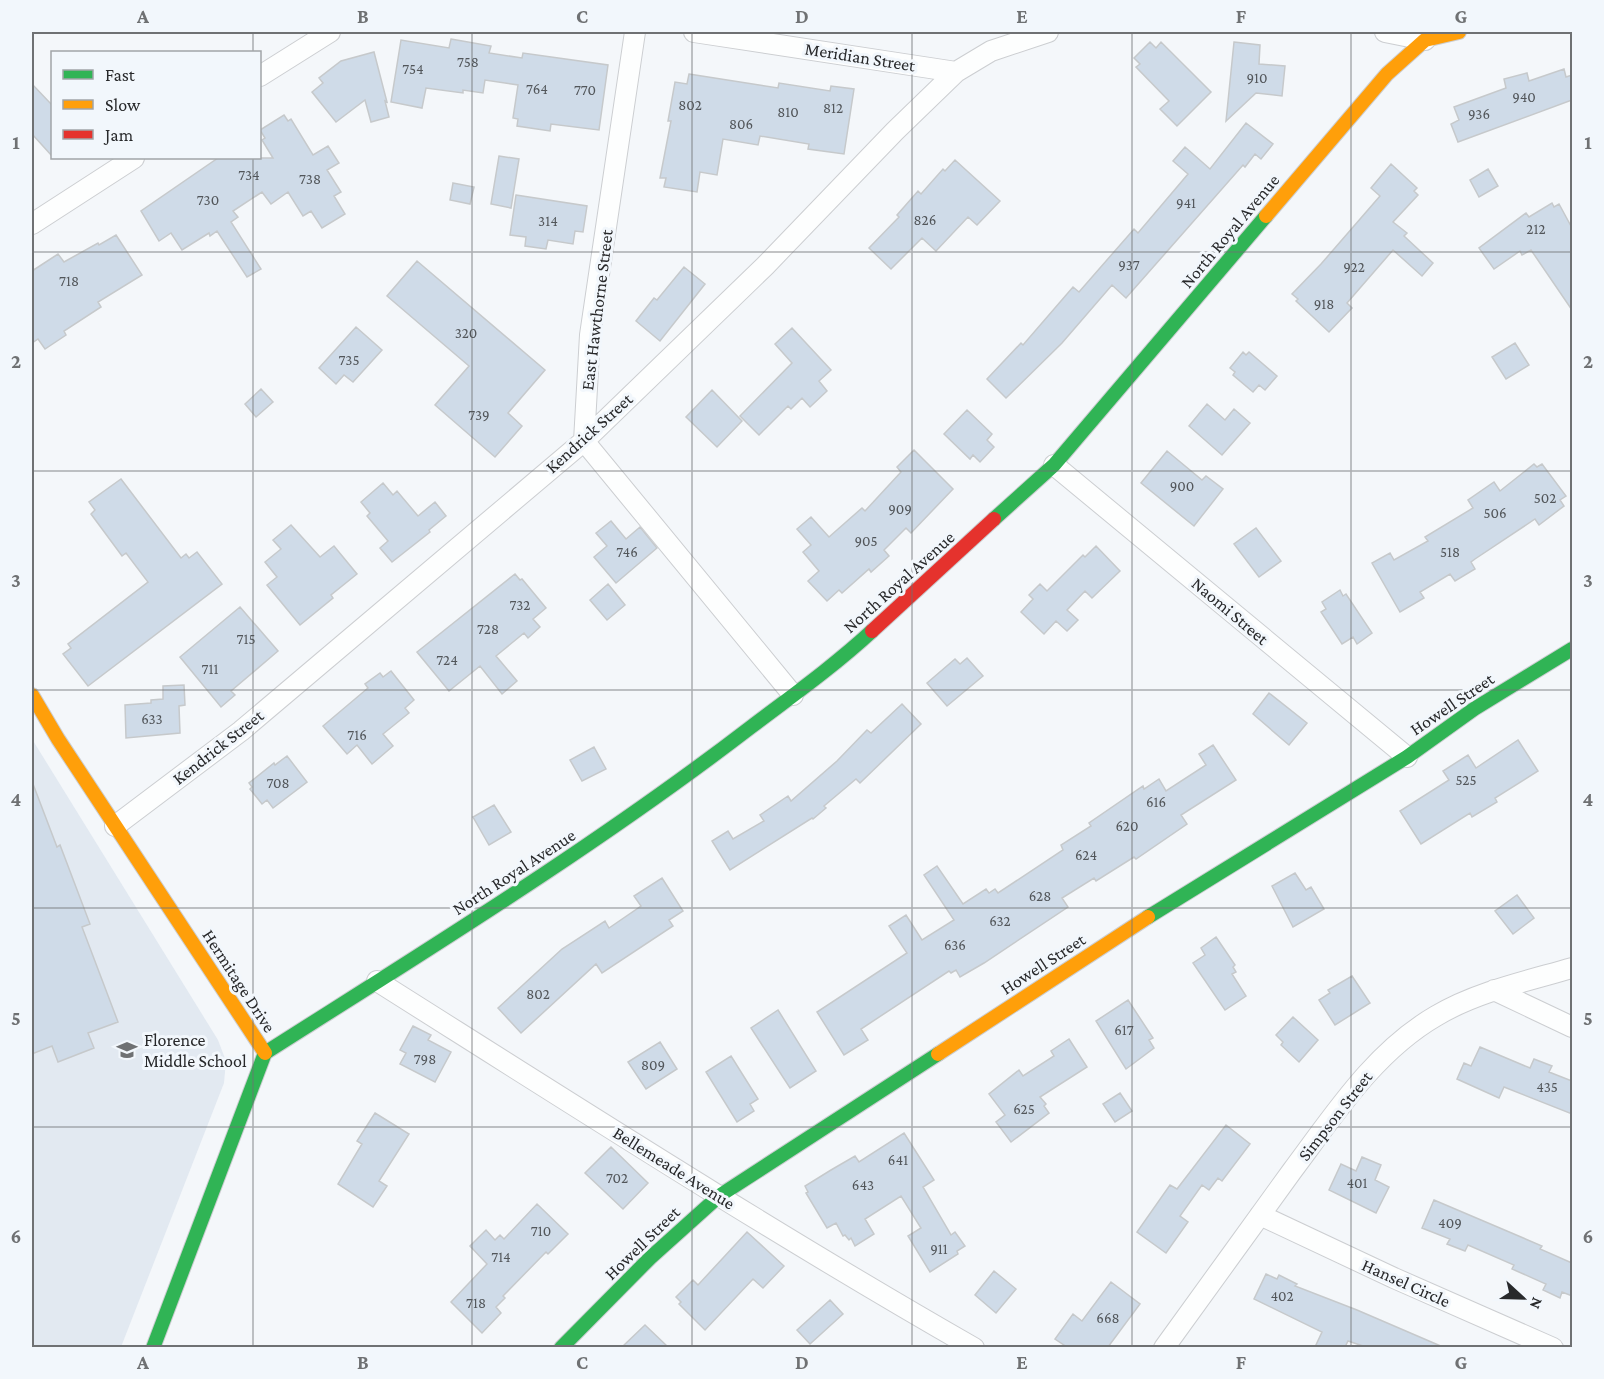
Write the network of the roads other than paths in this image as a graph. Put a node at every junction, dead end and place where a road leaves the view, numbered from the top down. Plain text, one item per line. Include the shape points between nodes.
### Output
1 (330, 32) edge
2 (635, 32) edge
3 (694, 32) edge
4 (1048, 32) edge
5 (1385, 32) edge
6 (1459, 32) edge
7 (1425, 40) junction
8 (956, 72) junction
9 (261, 75) edge
10 (132, 159) edge
11 (32, 224) edge
12 (584, 441) junction
13 (1054, 465) junction
14 (1572, 649) edge
15 (32, 695) edge
16 (793, 695) junction
17 (1407, 757) junction
18 (115, 826) junction
19 (1572, 968) edge
20 (377, 981) junction
21 (1494, 990) junction
22 (1572, 1027) edge
23 (265, 1053) junction
24 (718, 1196) junction
25 (1260, 1215) junction
26 (153, 1347) edge
27 (561, 1347) edge
28 (974, 1347) edge
29 (1164, 1347) edge
30 (1553, 1347) edge

1 - 9 street
2 - 12 street, East Hawthorne Street via 590,335
3 - 8 street, Meridian Street
4 - 8 street, Kendrick Street via 991,51
5 - 7 street
6 - 7 street, North Royal Avenue
7 - 13 street, North Royal Avenue via 1387,74
8 - 12 street, Kendrick Street via 765,266
10 - 11 street
12 - 16 street
12 - 18 street, Kendrick Street via 241,731
13 - 16 street, North Royal Avenue via 849,652
13 - 17 street, Naomi Street
14 - 17 street, Howell Street via 1474,709
15 - 18 street, Hermitage Drive
16 - 20 street, North Royal Avenue via 564,862
17 - 24 street, Howell Street via 1209,878
18 - 23 street, Hermitage Drive
19 - 21 street, Simpson Street
20 - 23 street, North Royal Avenue
20 - 24 street, Bellemeade Avenue
21 - 22 street
21 - 25 street, Simpson Street via 1436,1015 1391,1047 1339,1108
23 - 26 street, Hermitage Drive
24 - 27 street, Howell Street
24 - 28 street, Bellemeade Avenue
25 - 29 street, Simpson Street
25 - 30 street, Hansel Circle

